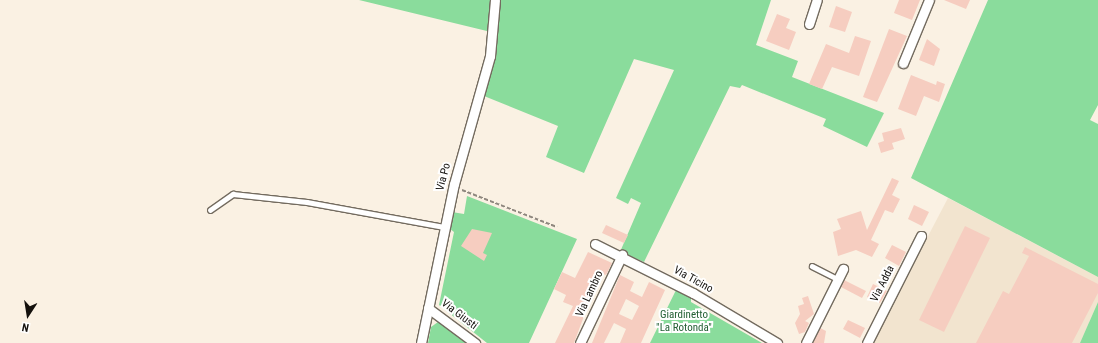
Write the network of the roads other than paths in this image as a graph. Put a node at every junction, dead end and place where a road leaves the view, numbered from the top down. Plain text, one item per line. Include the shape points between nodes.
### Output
1 (495, 0) edge
2 (817, 0) edge
3 (929, 0) edge
4 (809, 24) dead end
5 (903, 63) dead end
6 (210, 210) dead end
7 (444, 227) junction
8 (921, 236) dead end
9 (595, 244) dead end
10 (622, 255) junction
11 (812, 266) dead end
12 (843, 269) dead end
13 (838, 279) junction
14 (428, 308) junction
15 (421, 343) edge
16 (476, 343) edge
17 (580, 343) edge
18 (777, 343) edge
19 (806, 343) edge
20 (867, 343) edge

1 - 7 street, Via Po via 482,91 453,186
2 - 4 street
3 - 5 street
6 - 7 lane via 233,194 308,202
7 - 14 street, Via Po
8 - 20 street, Via Adda
9 - 10 street, Via Ticino
10 - 17 street, Via Lambro
10 - 18 street, Via Ticino
11 - 13 lane
12 - 13 street
13 - 19 street
14 - 15 street, Via Po
14 - 16 street, Via Giusti

